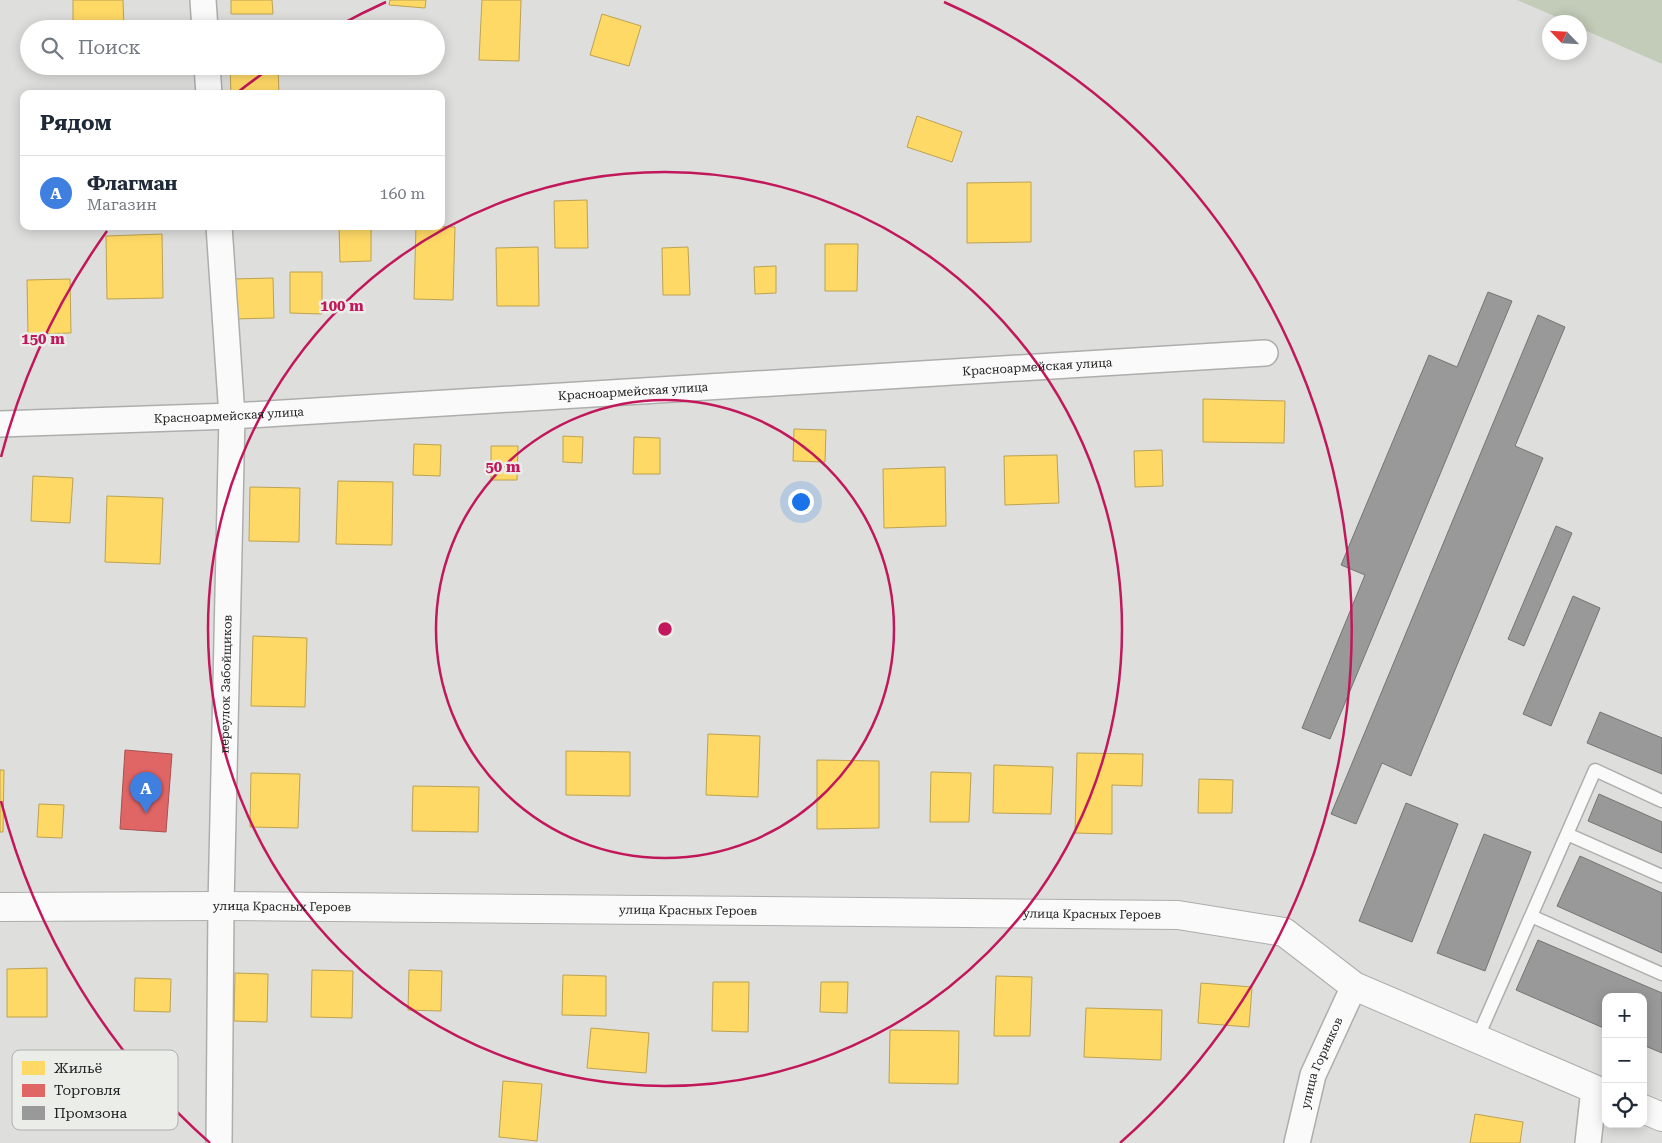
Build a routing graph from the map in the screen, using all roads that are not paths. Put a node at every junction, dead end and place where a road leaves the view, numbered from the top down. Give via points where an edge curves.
1 (203, 0) edge
2 (204, 20) edge
3 (208, 75) edge
4 (209, 90) edge
5 (218, 230) edge
6 (1265, 353) dead end
7 (232, 416) junction
8 (0, 424) edge
9 (1662, 801) edge
10 (1567, 834) junction
11 (1662, 876) edge
12 (220, 906) junction
13 (0, 907) edge
14 (1531, 916) junction
15 (1662, 974) edge
16 (1354, 986) junction
17 (1477, 1039) junction
18 (1600, 1091) edge
19 (1647, 1111) edge
20 (1662, 1117) edge
21 (218, 1143) edge
22 (1297, 1143) edge
23 (1588, 1143) edge

1 - 2 street
3 - 4 street
5 - 7 street, переулок Забойщиков
6 - 7 street, Красноармейская улица
7 - 8 street, Красноармейская улица
7 - 12 street, переулок Забойщиков
9 - 10 lane via 1595,770
10 - 11 lane
10 - 14 lane
12 - 13 main road, улица Красных Героев
12 - 16 main road, улица Красных Героев via 1178,915 1284,932
12 - 21 street, переулок Забойщиков
14 - 15 lane
14 - 17 lane
16 - 17 main road, улица Красных Героев
16 - 22 street, улица Горняков via 1313,1074
17 - 18 main road, улица Красных Героев
18 - 23 street
19 - 20 main road

